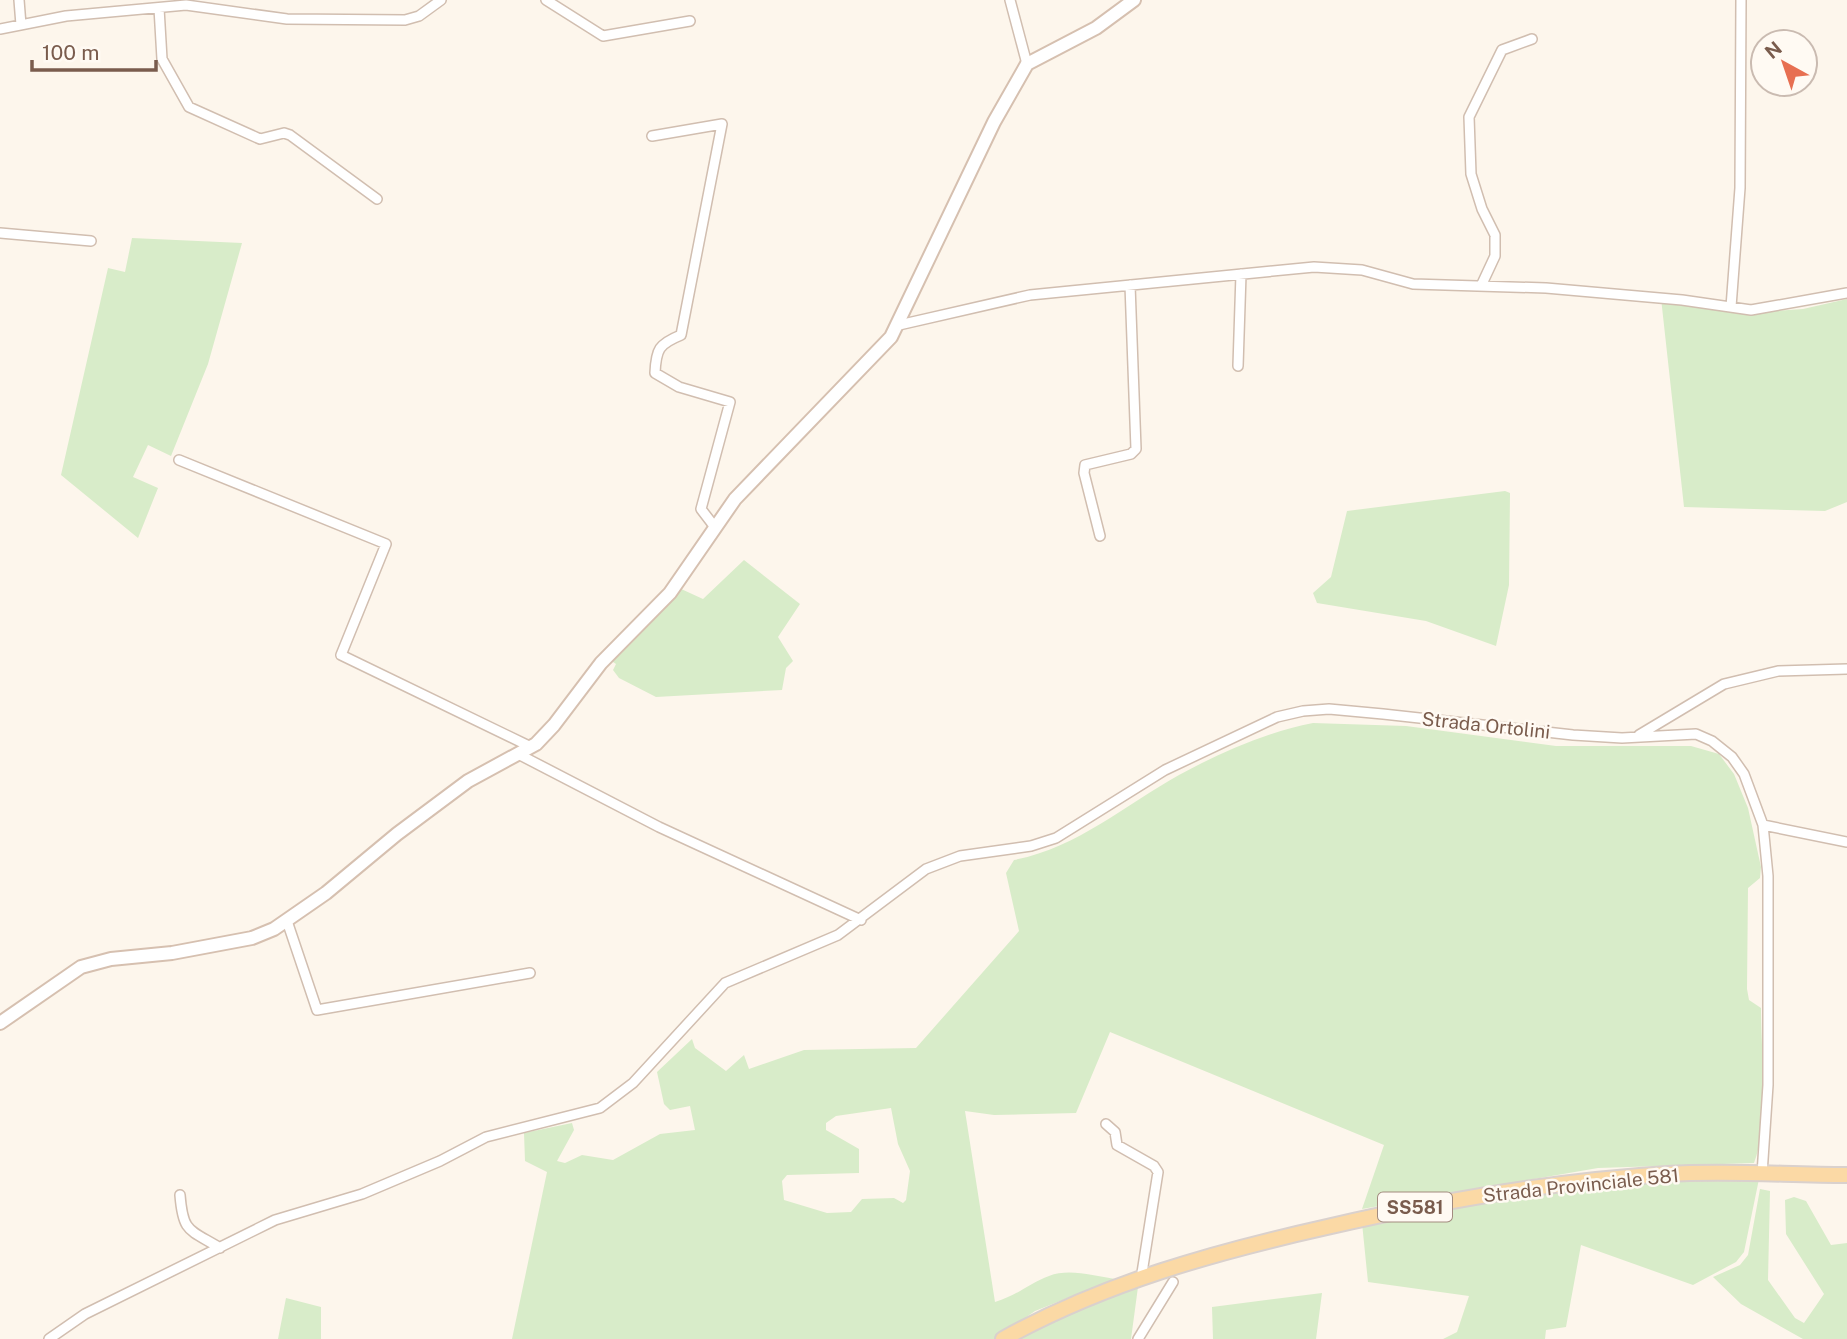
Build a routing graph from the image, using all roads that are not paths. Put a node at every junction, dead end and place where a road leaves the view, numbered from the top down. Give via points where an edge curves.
1 (19, 0) edge
2 (441, 0) edge
3 (546, 0) edge
4 (1010, 0) edge
5 (1134, 0) edge
6 (1741, 0) edge
7 (159, 8) junction
8 (690, 21) dead end
9 (21, 25) junction
10 (0, 29) edge
11 (1532, 39) dead end
12 (1027, 64) junction
13 (652, 136) dead end
14 (377, 199) dead end
15 (0, 233) edge
16 (91, 241) dead end
17 (1241, 274) junction
18 (1130, 285) junction
19 (1481, 286) junction
20 (1847, 293) edge
21 (1731, 307) junction
22 (899, 325) junction
23 (1238, 366) dead end
24 (179, 460) dead end
25 (714, 526) junction
26 (1100, 536) dead end
27 (1847, 670) edge
28 (1637, 736) junction
29 (531, 747) junction
30 (520, 755) junction
31 (1763, 825) junction
32 (1847, 842) edge
33 (861, 920) junction
34 (287, 921) junction
35 (530, 973) dead end
36 (0, 1023) edge
37 (1107, 1124) dead end
38 (1762, 1174) junction
39 (1847, 1175) edge
40 (180, 1195) dead end
41 (220, 1248) junction
42 (1141, 1279) junction
43 (1173, 1282) dead end
44 (49, 1339) edge
45 (1003, 1339) edge
46 (1138, 1339) edge

1 - 9 street
2 - 7 street via 405,20 287,19 186,5
3 - 8 street via 603,36
4 - 12 street
5 - 12 main road via 1096,27
6 - 21 street via 1740,188
7 - 9 street
7 - 14 street via 162,59 190,107 260,139 290,135
9 - 10 street
11 - 19 street via 1502,50 1469,117 1471,174 1495,235 1495,256
12 - 22 main road via 999,112
13 - 25 street via 722,124 681,335 660,344 655,353 655,373 679,387 730,402 701,509
15 - 16 street
17 - 18 street
17 - 19 street via 1314,267 1362,270 1413,284
17 - 23 street
18 - 22 street via 1030,295
18 - 26 street via 1136,449 1085,465
19 - 21 street via 1559,289
20 - 21 street via 1751,310
22 - 25 main road
24 - 29 street via 386,544 341,655
25 - 29 main road via 670,593 601,663 554,725
27 - 28 street via 1778,671 1724,684
28 - 31 street, Strada Ortolini via 1696,734 1719,745 1744,774
28 - 33 street, Strada Ortolini via 1573,735 1329,709 1277,717 1166,770 1056,838 935,864
29 - 30 main road
30 - 33 street via 659,827
30 - 34 main road via 468,781
31 - 32 street
31 - 38 street, Strada Ortolini via 1768,876 1768,1085
33 - 41 street, Strada Ortolini via 817,946 725,983 633,1083 600,1108 486,1136 410,1174 275,1220
34 - 35 street via 317,1010
34 - 36 main road via 252,938 81,967
37 - 42 street via 1115,1132 1117,1145 1158,1172
38 - 39 main road, Strada Provinciale 581 / SS581
38 - 42 main road, Strada Provinciale 581 / SS581 via 1616,1178 1430,1203 1241,1247
40 - 41 street via 181,1219 187,1228
41 - 44 street, Strada Ortolini via 85,1314
42 - 45 main road, Strada Provinciale 581 / SS581 via 1091,1295
43 - 46 street

